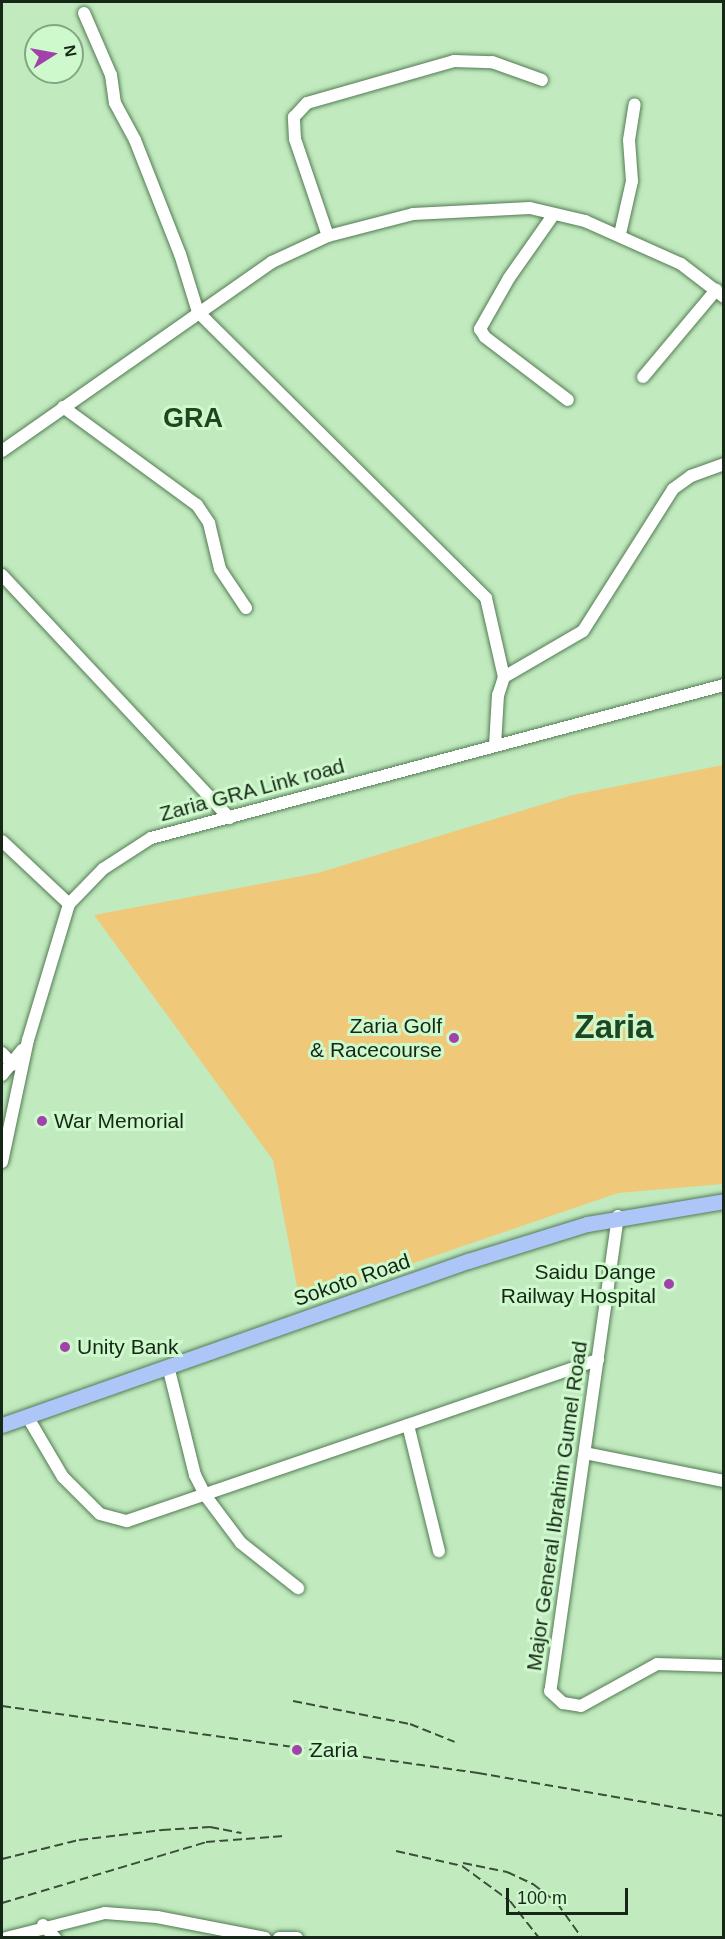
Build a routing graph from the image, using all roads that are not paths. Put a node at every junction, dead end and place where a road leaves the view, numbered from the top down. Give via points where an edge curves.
1 (84, 13) dead end
2 (542, 80) dead end
3 (635, 104) dead end
4 (554, 214) junction
5 (620, 234) junction
6 (328, 236) junction
7 (720, 293) edge
8 (198, 312) junction
9 (643, 377) dead end
10 (568, 400) dead end
11 (63, 407) junction
12 (2, 451) edge
13 (723, 464) edge
14 (2, 575) edge
15 (246, 608) dead end
16 (504, 677) junction
17 (723, 685) edge
18 (495, 746) junction
19 (229, 818) junction
20 (2, 841) edge
21 (69, 904) junction
22 (28, 1040) junction
23 (2, 1053) edge
24 (13, 1065) junction
25 (2, 1075) edge
26 (2, 1162) edge
27 (723, 1192) edge
28 (723, 1201) edge
29 (618, 1216) junction
30 (598, 1360) junction
31 (168, 1366) junction
32 (2, 1415) edge
33 (27, 1416) junction
34 (2, 1425) edge
35 (408, 1425) junction
36 (585, 1453) junction
37 (723, 1481) edge
38 (206, 1495) junction
39 (439, 1551) dead end
40 (298, 1588) dead end
41 (720, 1666) edge
42 (43, 1926) junction
43 (6, 1938) edge
44 (55, 1938) edge
45 (265, 1938) edge
46 (279, 1938) edge
47 (297, 1938) edge

1 - 8 street via 111,75 115,104 135,140 180,254
2 - 6 street via 492,63 454,62 307,103 298,110 294,127 297,150
3 - 5 street via 629,140 632,181
4 - 5 street
4 - 6 street via 530,208 413,214
4 - 10 street via 509,278 480,329 485,337
5 - 7 street via 681,264
6 - 8 street via 272,262
7 - 9 street
8 - 11 street
8 - 16 street via 474,583 486,598
11 - 12 street
11 - 15 street via 197,505 210,524 220,569
13 - 16 street via 691,476 673,489 583,631
14 - 19 street
16 - 18 street via 498,694
17 - 18 street, Zaria GRA Link road
18 - 19 street, Zaria GRA Link road
19 - 21 street, Zaria GRA Link road via 151,838 103,869
20 - 21 street
21 - 22 street, Zaria GRA Link road
22 - 24 street
22 - 26 street, Zaria GRA Link road
23 - 24 street
24 - 25 street
27 - 32 main road, Sokoto Road via 616,1207 574,1218 466,1252
28 - 29 main road, Sokoto Road
29 - 30 street, Major General Ibrahim Gumel Road
29 - 31 main road, Sokoto Road via 468,1261
30 - 35 street
30 - 36 street, Major General Ibrahim Gumel Road
31 - 33 main road, Sokoto Road
31 - 38 street via 195,1475
33 - 34 main road, Sokoto Road
33 - 38 street via 63,1477 108,1519 127,1521
35 - 38 street
35 - 39 street
36 - 37 street
36 - 41 street, Major General Ibrahim Gumel Road via 550,1691 563,1703 581,1706 657,1664
38 - 40 street via 241,1544
42 - 43 street
42 - 44 street
42 - 45 street via 94,1914 128,1913
46 - 47 street

